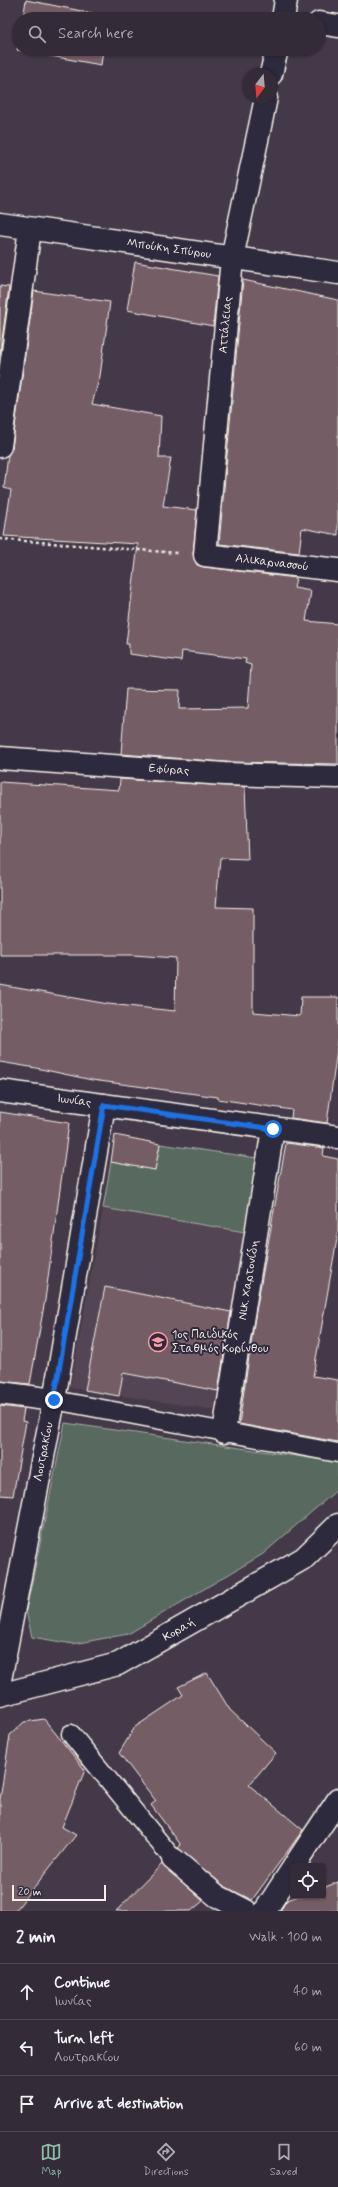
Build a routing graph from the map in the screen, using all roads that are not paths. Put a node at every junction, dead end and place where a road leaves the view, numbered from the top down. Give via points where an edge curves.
1 (326, 24) edge
2 (338, 26) edge
3 (275, 56) edge
4 (272, 68) edge
5 (265, 104) edge
6 (0, 224) edge
7 (30, 229) junction
8 (232, 258) junction
9 (338, 273) edge
10 (0, 446) edge
11 (205, 555) joint
12 (338, 570) edge
13 (0, 758) edge
14 (338, 777) edge
15 (0, 1091) edge
16 (104, 1105) junction
17 (273, 1129) junction
18 (338, 1137) edge
19 (0, 1393) edge
20 (54, 1400) junction
21 (224, 1432) junction
22 (338, 1453) edge
23 (338, 1525) edge
24 (2, 1654) edge
25 (0, 1680) edge
26 (0, 1695) edge
27 (71, 1734) dead end
28 (338, 1800) edge
29 (172, 1859) joint
30 (297, 1863) edge
31 (290, 1873) edge
32 (246, 1911) edge
33 (265, 1911) edge

1 - 2 street
3 - 4 street
5 - 8 street, Αττάλειας
6 - 7 street, Μπούκη Σπύρου
7 - 8 street, Μπούκη Σπύρου
7 - 10 street
8 - 9 street, Μπούκη Σπύρου
8 - 11 street, Αττάλειας
11 - 12 street, Αλικαρνασσού
13 - 14 street, Εφύρας via 224,774
15 - 16 street, Ιωνίας
16 - 17 street, Ιωνίας
16 - 20 street, Λουτρακίου
17 - 18 street, Ιωνίας
17 - 21 street, Νικ. Χαρτονίδη
19 - 20 street
20 - 21 street
20 - 24 street, Λουτρακίου
21 - 22 street
23 - 26 street, Κοραή via 304,1558 118,1664
24 - 25 street, Λουτρακίου
27 - 29 street
28 - 30 street
29 - 32 street via 217,1896
31 - 33 street

